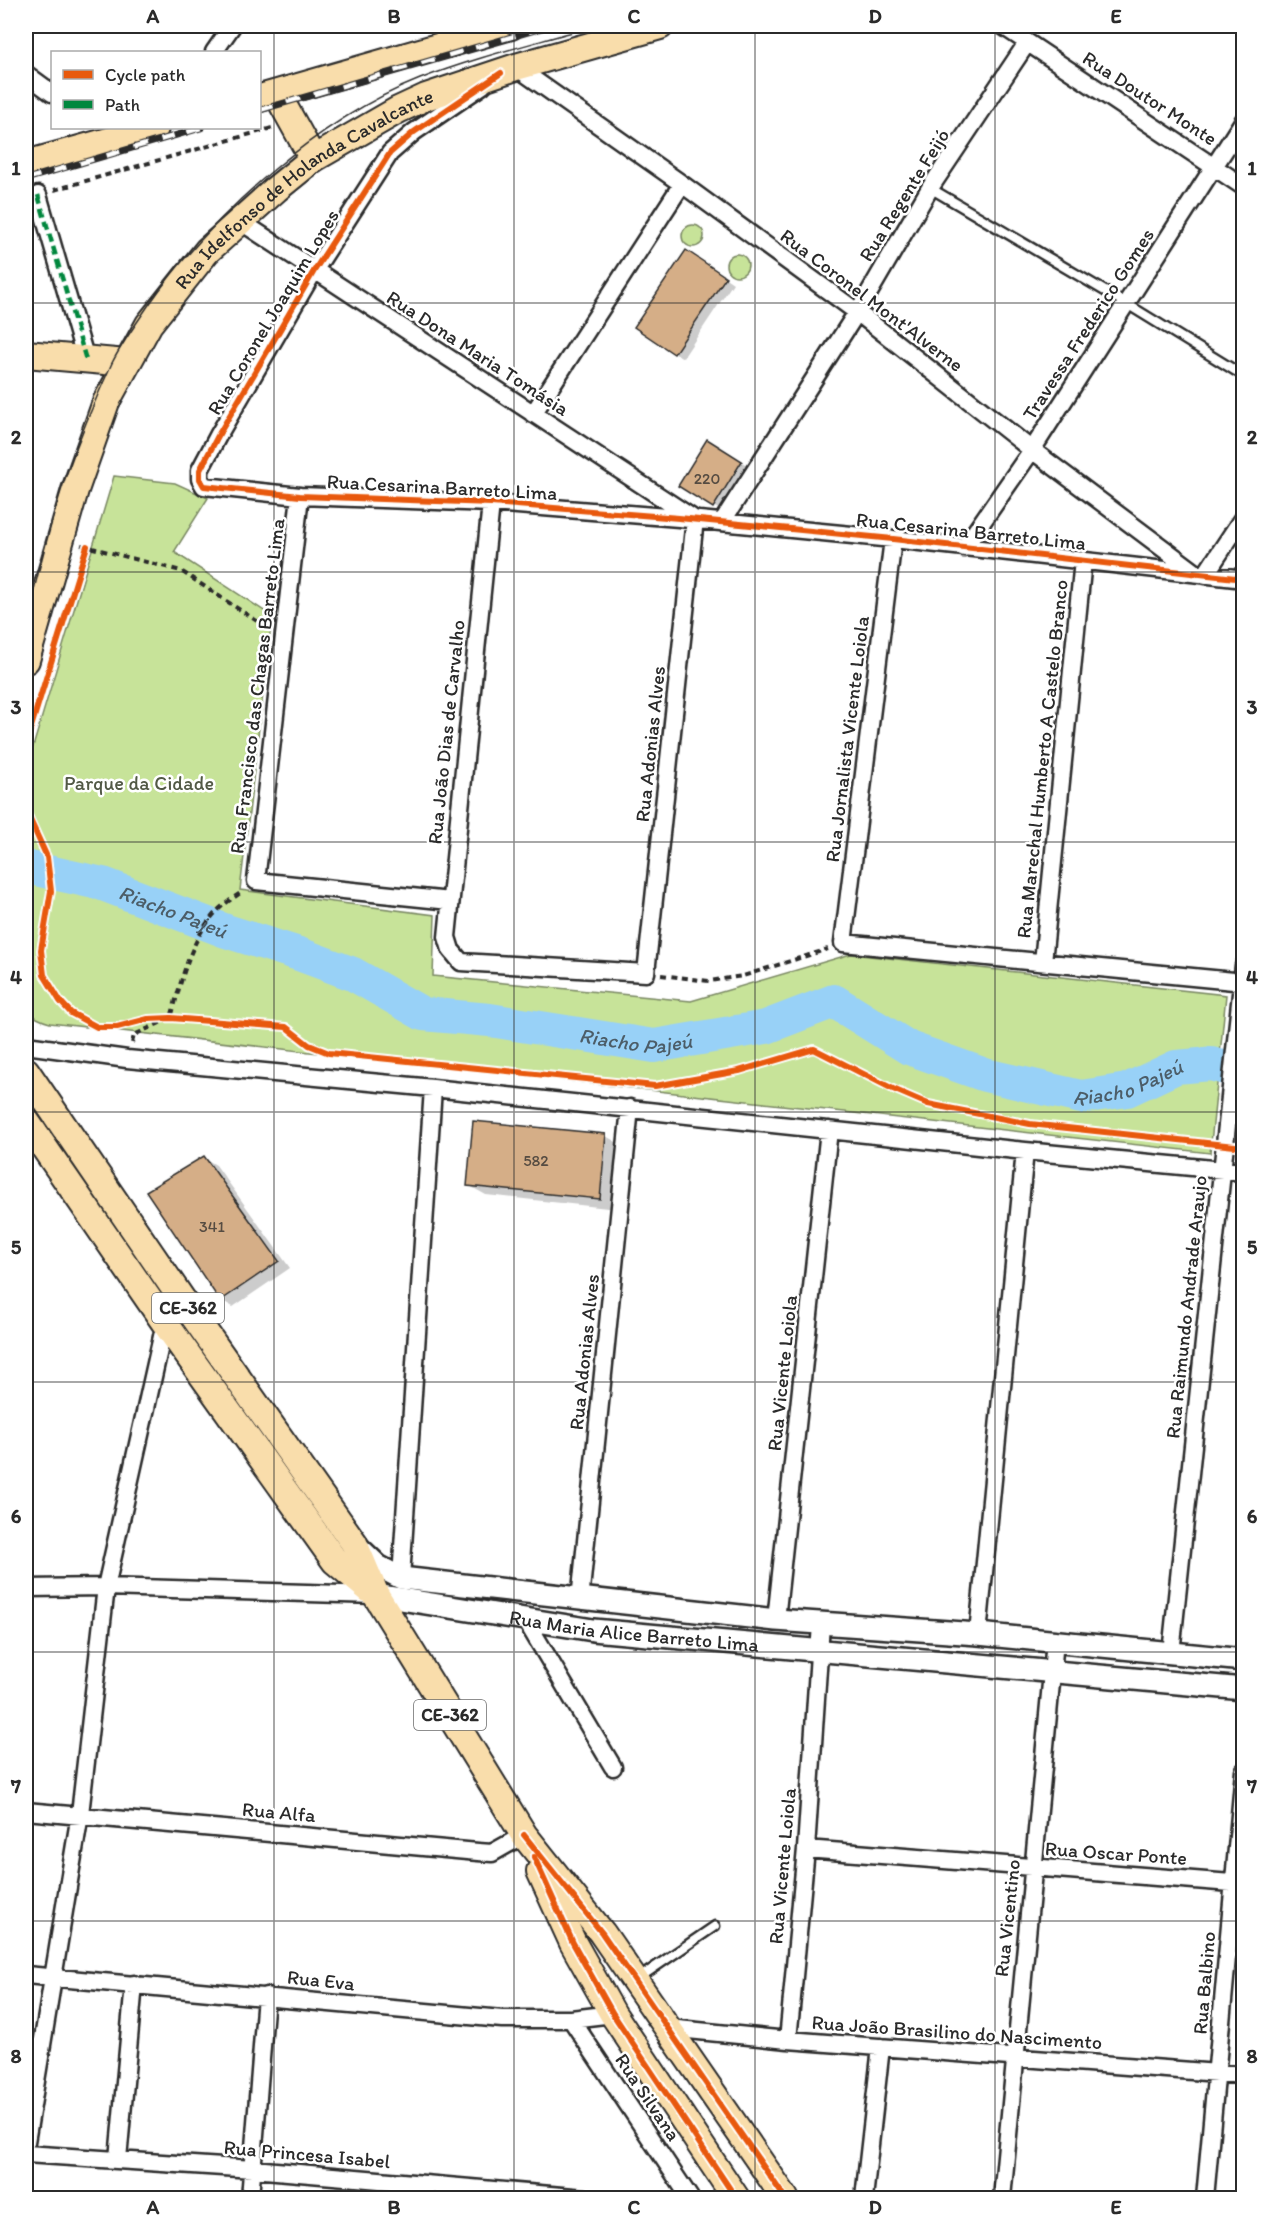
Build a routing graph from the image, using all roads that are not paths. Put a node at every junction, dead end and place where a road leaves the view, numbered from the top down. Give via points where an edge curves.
1 (232, 26) edge
2 (511, 26) edge
3 (660, 26) edge
4 (1002, 26) edge
5 (471, 31) edge
6 (1027, 44) junction
7 (215, 51) edge
8 (508, 70) junction
9 (26, 74) edge
10 (51, 92) edge
11 (268, 96) edge
12 (1244, 120) edge
13 (146, 129) edge
14 (110, 133) edge
15 (313, 159) junction
16 (26, 164) edge
17 (1215, 166) junction
18 (682, 184) junction
19 (1244, 187) edge
20 (930, 188) junction
21 (38, 195) road end
22 (240, 220) junction
23 (314, 271) junction
24 (1127, 304) junction
25 (857, 312) junction
26 (26, 354) edge
27 (86, 360) junction
28 (127, 363) junction
29 (1244, 376) edge
30 (533, 414) junction
31 (1032, 450) junction
32 (204, 486) joint
33 (300, 496) junction
34 (491, 503) junction
35 (1244, 516) edge
36 (687, 519) junction
37 (722, 522) junction
38 (893, 539) junction
39 (964, 548) junction
40 (1083, 560) junction
41 (1201, 574) junction
42 (1244, 579) edge
43 (26, 660) edge
44 (450, 901) junction
45 (461, 962) joint
46 (1043, 962) junction
47 (1244, 964) edge
48 (1243, 982) edge
49 (26, 1045) edge
50 (26, 1071) edge
51 (432, 1088) junction
52 (630, 1108) junction
53 (26, 1121) edge
54 (829, 1130) junction
55 (1025, 1151) junction
56 (1222, 1170) junction
57 (1244, 1172) edge
58 (165, 1323) junction
59 (354, 1543) junction
60 (402, 1578) junction
61 (106, 1587) junction
62 (26, 1588) edge
63 (376, 1595) junction
64 (580, 1600) junction
65 (525, 1619) junction
66 (776, 1620) junction
67 (821, 1624) junction
68 (978, 1634) junction
69 (1055, 1641) junction
70 (818, 1652) junction
71 (1171, 1653) junction
72 (1244, 1660) edge
73 (1052, 1670) junction
74 (1244, 1689) edge
75 (613, 1767) dead end
76 (1244, 1771) edge
77 (26, 1811) edge
78 (80, 1814) junction
79 (524, 1835) junction
80 (806, 1849) junction
81 (1033, 1868) junction
82 (1239, 1884) edge
83 (715, 1926) dead end
84 (26, 1975) edge
85 (54, 1977) junction
86 (635, 1981) junction
87 (134, 1984) junction
88 (266, 1996) junction
89 (613, 2014) junction
90 (571, 2019) junction
91 (668, 2028) junction
92 (788, 2040) junction
93 (881, 2047) junction
94 (1015, 2056) junction
95 (1218, 2073) junction
96 (1244, 2075) edge
97 (26, 2142) edge
98 (26, 2154) edge
99 (118, 2159) junction
100 (253, 2169) junction
101 (474, 2194) edge
102 (250, 2199) edge
103 (585, 2199) edge
104 (690, 2199) edge
105 (736, 2199) edge
106 (785, 2199) edge
107 (864, 2199) edge
108 (1002, 2199) edge
109 (1205, 2199) edge

1 - 7 street
2 - 5 main road
3 - 8 main road, Rua Idelfonso de Holanda Cavalcante
4 - 6 street, Rua Doutor Monte
5 - 11 main road
6 - 17 street, Rua Doutor Monte
6 - 20 street, Rua Regente Feijó
8 - 15 main road, Rua Idelfonso de Holanda Cavalcante via 398,110
8 - 18 street, Rua Coronel Mont'Alverne
8 - 23 street, Rua Coronel Joaquim Lopes via 414,132 390,153
9 - 10 street
11 - 15 main road via 293,122
12 - 17 street, Travessa Frederico Gomes
13 - 14 main road
14 - 16 main road
15 - 22 main road, Rua Idelfonso de Holanda Cavalcante
17 - 19 street, Rua Doutor Monte
17 - 24 street, Travessa Frederico Gomes
18 - 25 street, Rua Coronel Mont'Alverne
18 - 30 street
20 - 24 lane
20 - 25 street, Rua Regente Feijó
21 - 27 street
22 - 23 street, Rua Dona Maria Tomásia
22 - 28 main road, Rua Idelfonso de Holanda Cavalcante via 207,251 165,301
23 - 30 street, Rua Dona Maria Tomásia
23 - 32 street, Rua Coronel Joaquim Lopes via 200,470
24 - 29 lane
24 - 31 street, Travessa Frederico Gomes
25 - 31 street, Rua Coronel Mont'Alverne
25 - 37 street, Rua Regente Feijó
26 - 27 main road
27 - 28 main road
28 - 43 main road, Rua Idelfonso de Holanda Cavalcante via 94,432
30 - 36 street, Rua Dona Maria Tomásia
31 - 39 street, Travessa Frederico Gomes
31 - 41 street, Rua Coronel Mont'Alverne
32 - 33 street, Rua Cesarina Barreto Lima
33 - 34 street, Rua Cesarina Barreto Lima
33 - 44 street, Rua Francisco das Chagas Barreto Lima via 256,881
34 - 36 street, Rua Cesarina Barreto Lima
34 - 44 street, Rua João Dias de Carvalho
35 - 41 street
36 - 37 street, Rua Cesarina Barreto Lima
36 - 45 street, Rua Adonias Alves via 646,973
37 - 38 street, Rua Cesarina Barreto Lima
38 - 39 street, Rua Cesarina Barreto Lima
38 - 46 street, Rua Jornalista Vicente Loiola via 843,943
39 - 40 street, Rua Cesarina Barreto Lima
40 - 41 street, Rua Cesarina Barreto Lima
40 - 46 street, Rua Marechal Humberto A Castelo Branco
41 - 42 street, Rua Cesarina Barreto Lima
44 - 45 street, Rua João Dias de Carvalho via 447,937
46 - 48 street
47 - 48 street, Rua Raimundo Andrade Araujo
48 - 56 street, Rua Raimundo Andrade Araujo
49 - 51 street via 127,1059
50 - 59 main road, CE-362
51 - 52 street
51 - 60 street
52 - 54 street
52 - 64 street, Rua Adonias Alves
53 - 58 main road, CE-362
54 - 55 street
54 - 66 street, Rua Vicente Loiola
55 - 56 street
55 - 68 street
56 - 57 street
56 - 71 street, Rua Raimundo Andrade Araujo
58 - 61 street
58 - 63 main road, CE-362 via 335,1561
59 - 60 street, Rua Maria Alice Barreto Lima via 378,1566
59 - 63 main road, CE-362
60 - 63 street
60 - 64 street, Rua Maria Alice Barreto Lima
61 - 62 street, Rua Maria Alice Barreto Lima
61 - 63 street, Rua Maria Alice Barreto Lima
61 - 78 street
63 - 65 street, Rua Maria Alice Barreto Lima
63 - 79 main road, CE-362
64 - 66 street, Rua Maria Alice Barreto Lima
65 - 70 street, Rua Maria Alice Barreto Lima via 593,1630
65 - 75 street
66 - 67 street, Rua Maria Alice Barreto Lima
67 - 68 street, Rua Maria Alice Barreto Lima
67 - 70 street, Rua Vicente Loiola
68 - 69 street, Rua Maria Alice Barreto Lima
69 - 71 street, Rua Maria Alice Barreto Lima
69 - 73 street, Rua Vicentino
70 - 73 street, Rua Maria Alice Barreto Lima
70 - 80 street, Rua Vicente Loiola
71 - 72 street, Rua Maria Alice Barreto Lima
73 - 74 street, Rua Maria Alice Barreto Lima
73 - 81 street, Rua Vicentino
76 - 82 street, Rua Balbino
77 - 78 street, Rua Alfa
78 - 79 street, Rua Alfa via 478,1852 492,1852
78 - 85 street
79 - 86 main road, CE-362
79 - 89 main road, CE-362 via 573,1943
80 - 81 street, Rua Oscar Ponte
80 - 92 street, Rua Vicente Loiola
81 - 82 street, Rua Oscar Ponte
81 - 94 street, Rua Vicentino
82 - 95 street, Rua Balbino
83 - 86 lane
84 - 85 street, Rua Eva
85 - 87 street, Rua Eva
85 - 97 street
86 - 91 main road, CE-362
87 - 88 street, Rua Eva
87 - 99 street
88 - 90 street, Rua Eva via 502,2019
88 - 100 street
89 - 90 street, Rua Eva
89 - 105 main road, CE-362
90 - 104 street, Rua Silvana
91 - 92 street, Rua João Brasilino do Nascimento
91 - 106 main road, CE-362
92 - 93 street, Rua João Brasilino do Nascimento
93 - 94 street, Rua João Brasilino do Nascimento
93 - 107 street
94 - 95 street, Rua João Brasilino do Nascimento
94 - 108 street, Rua Vicentino
95 - 96 street, Rua João Brasilino do Nascimento
95 - 109 street, Rua Balbino
98 - 99 street, Rua Princesa Isabel
99 - 100 street, Rua Princesa Isabel
100 - 101 street, Rua Princesa Isabel
100 - 102 street
101 - 103 street, Rua Princesa Isabel

